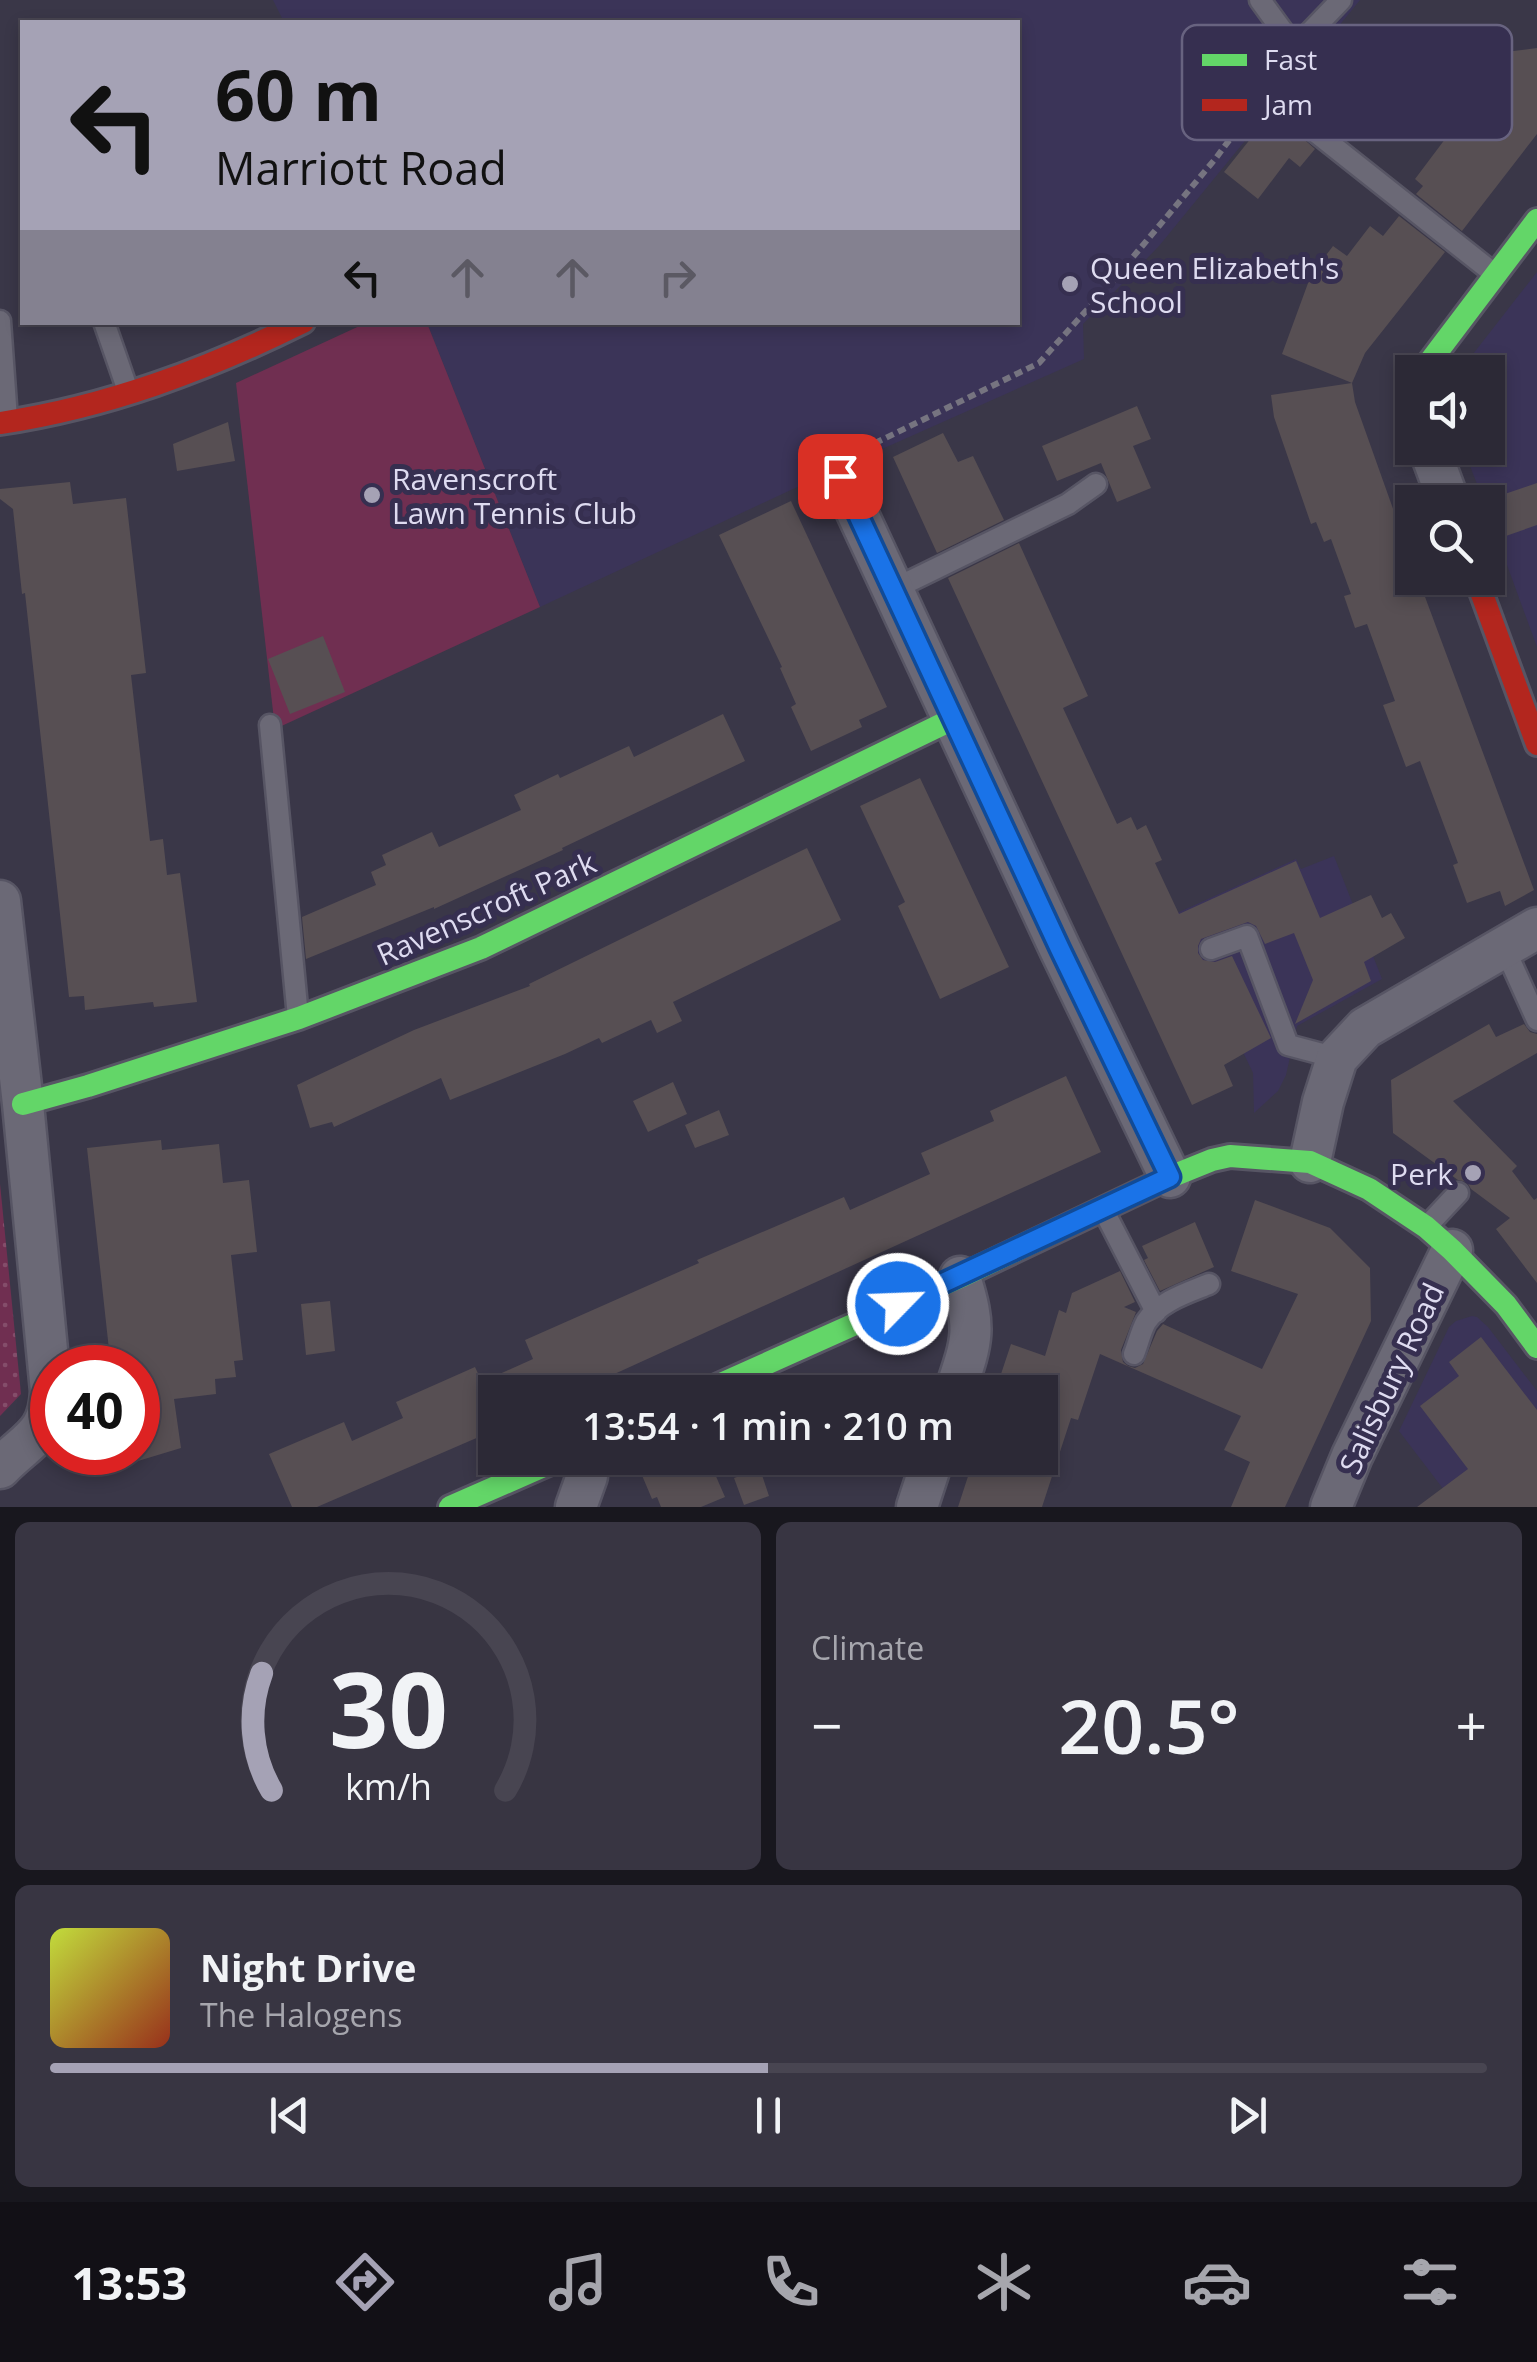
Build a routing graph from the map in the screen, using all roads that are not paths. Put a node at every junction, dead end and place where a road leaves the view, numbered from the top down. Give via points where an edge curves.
1 (1260, 0) edge
2 (1341, 0) edge
3 (1274, 25) edge
4 (1318, 25) edge
5 (1325, 140) edge
6 (1537, 220) edge
7 (1495, 275) junction
8 (0, 321) edge
9 (105, 325) edge
10 (276, 329) edge
11 (1433, 355) edge
12 (130, 394) junction
13 (3, 423) edge
14 (845, 466) road end
15 (1096, 484) dead end
16 (894, 589) junction
17 (1482, 595) edge
18 (953, 718) junction
19 (270, 725) dead end
20 (1537, 744) edge
21 (0, 901) edge
22 (1520, 937) edge
23 (1212, 948) dead end
24 (298, 1018) junction
25 (1537, 1020) edge
26 (1337, 1058) junction
27 (23, 1104) junction
28 (1310, 1162) junction
29 (1170, 1177) junction
30 (1458, 1193) dead end
31 (1103, 1209) junction
32 (1439, 1238) junction
33 (960, 1276) junction
34 (1209, 1284) dead end
35 (1156, 1312) junction
36 (1537, 1346) edge
37 (1134, 1354) dead end
38 (741, 1375) edge
39 (961, 1375) edge
40 (0, 1468) edge
41 (523, 1475) edge
42 (587, 1475) edge
43 (927, 1475) edge
44 (450, 1507) edge
45 (576, 1507) edge
46 (917, 1507) edge
47 (1332, 1507) edge

1 - 3 lane
2 - 4 lane
5 - 7 lane
6 - 7 street
7 - 11 street
8 - 13 lane
9 - 12 lane
10 - 12 street
12 - 13 street
14 - 16 street
15 - 16 lane
16 - 18 street
17 - 20 street
18 - 24 street, Ravenscroft Park via 482,948
18 - 29 street
19 - 24 lane
21 - 27 street
22 - 25 lane
22 - 26 street via 1365,1028
23 - 26 lane via 1247,936 1288,1045
24 - 27 street, Ravenscroft Park
26 - 28 street
27 - 40 street via 50,1412 29,1444
28 - 29 street via 1230,1156
28 - 32 street via 1370,1189
29 - 31 street
30 - 32 lane
31 - 33 street
31 - 35 lane
32 - 36 street
32 - 47 street, Salisbury Road
33 - 38 street
33 - 39 street via 972,1326
34 - 35 lane
35 - 37 lane
41 - 44 street
42 - 45 street
43 - 46 street

